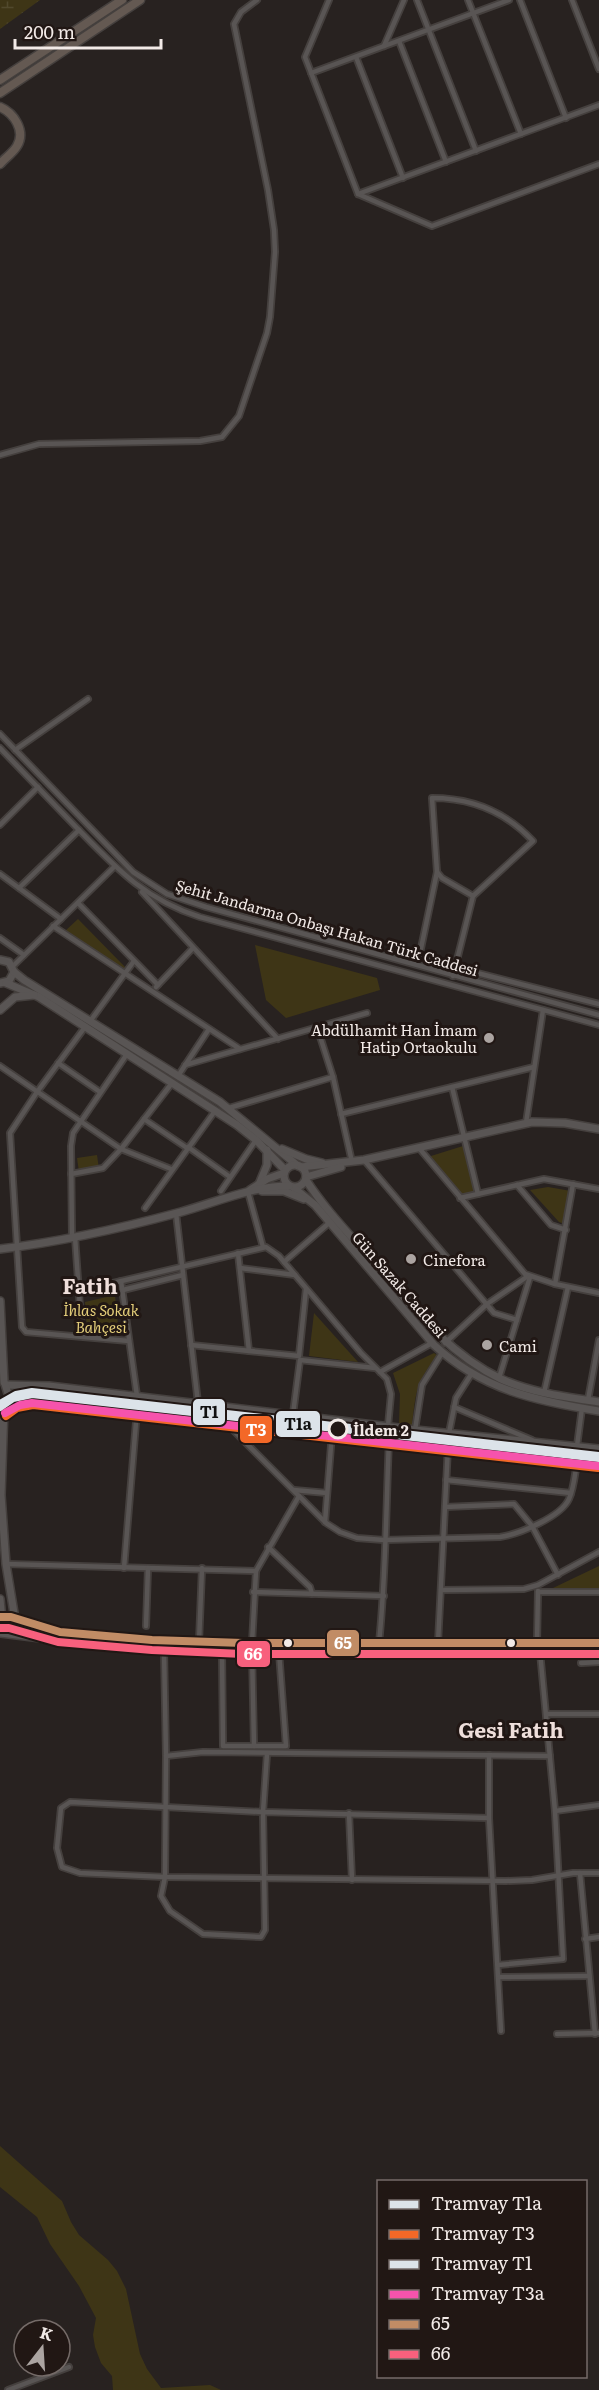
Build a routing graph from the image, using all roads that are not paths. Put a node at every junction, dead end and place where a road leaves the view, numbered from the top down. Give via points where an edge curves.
1 (122, 0) edge
2 (140, 0) edge
3 (257, 0) edge
4 (329, 0) edge
5 (404, 0) edge
6 (417, 0) edge
7 (468, 0) edge
8 (509, 0) edge
9 (520, 0) edge
10 (572, 0) edge
11 (474, 13) junction
12 (429, 30) junction
13 (399, 41) junction
14 (384, 46) junction
15 (356, 57) junction
16 (599, 69) edge
17 (311, 74) junction
18 (0, 80) edge
19 (0, 93) edge
20 (599, 105) edge
21 (0, 107) edge
22 (566, 118) junction
23 (521, 134) junction
24 (476, 151) junction
25 (446, 162) junction
26 (0, 164) edge
27 (599, 164) edge
28 (403, 178) junction
29 (358, 194) junction
30 (0, 455) edge
31 (88, 699) dead end
32 (0, 734) edge
33 (0, 748) edge
34 (15, 750) junction
35 (38, 787) junction
36 (0, 825) edge
37 (79, 830) junction
38 (114, 867) junction
39 (437, 872) junction
40 (0, 874) edge
41 (136, 886) junction
42 (19, 888) junction
43 (473, 896) junction
44 (78, 903) junction
45 (61, 919) junction
46 (53, 926) junction
47 (0, 938) edge
48 (194, 948) junction
49 (24, 955) junction
50 (0, 960) edge
51 (134, 961) junction
52 (456, 966) junction
53 (13, 969) junction
54 (125, 974) junction
55 (453, 976) junction
56 (3, 985) edge
57 (158, 985) junction
58 (152, 992) junction
59 (36, 995) junction
60 (599, 1004) edge
61 (0, 1010) edge
62 (543, 1010) junction
63 (367, 1013) dead end
64 (599, 1015) edge
65 (91, 1020) junction
66 (599, 1025) edge
67 (85, 1027) junction
68 (317, 1027) junction
69 (209, 1029) junction
70 (278, 1039) junction
71 (240, 1049) junction
72 (128, 1054) junction
73 (58, 1064) junction
74 (185, 1065) junction
75 (0, 1066) edge
76 (534, 1067) junction
77 (178, 1076) junction
78 (333, 1077) junction
79 (172, 1083) junction
80 (452, 1087) junction
81 (37, 1092) junction
82 (100, 1092) junction
83 (229, 1108) junction
84 (215, 1111) junction
85 (341, 1114) junction
86 (144, 1119) junction
87 (80, 1121) junction
88 (525, 1124) junction
89 (599, 1129) edge
90 (464, 1137) junction
91 (256, 1140) junction
92 (271, 1142) junction
93 (188, 1147) junction
94 (418, 1148) junction
95 (121, 1149) junction
96 (267, 1150) junction
97 (364, 1160) junction
98 (352, 1162) junction
99 (340, 1164) junction
100 (300, 1166) junction
101 (171, 1169) junction
102 (285, 1172) junction
103 (71, 1174) junction
104 (230, 1178) junction
105 (306, 1178) junction
106 (260, 1183) junction
107 (573, 1184) junction
108 (518, 1185) junction
109 (292, 1187) junction
110 (599, 1189) edge
111 (220, 1191) dead end
112 (248, 1192) junction
113 (478, 1194) junction
114 (460, 1198) junction
115 (315, 1205) junction
116 (145, 1208) dead end
117 (176, 1213) junction
118 (329, 1223) junction
119 (566, 1230) junction
120 (74, 1237) junction
121 (17, 1247) junction
122 (263, 1248) junction
123 (0, 1250) edge
124 (238, 1253) junction
125 (284, 1262) junction
126 (182, 1267) junction
127 (240, 1268) junction
128 (183, 1275) junction
129 (295, 1275) junction
130 (529, 1277) junction
131 (121, 1281) junction
132 (555, 1284) junction
133 (568, 1287) junction
134 (306, 1289) junction
135 (123, 1290) junction
136 (79, 1291) junction
137 (599, 1293) edge
138 (0, 1300) edge
139 (487, 1304) junction
140 (517, 1320) junction
141 (81, 1336) junction
142 (599, 1340) edge
143 (129, 1341) junction
144 (432, 1342) junction
145 (445, 1343) junction
146 (191, 1345) junction
147 (249, 1351) junction
148 (442, 1353) junction
149 (300, 1358) junction
150 (378, 1370) junction
151 (472, 1373) junction
152 (499, 1378) junction
153 (4, 1382) edge
154 (544, 1393) junction
155 (137, 1396) junction
156 (588, 1401) junction
157 (198, 1402) junction
158 (599, 1402) edge
159 (3, 1407) edge
160 (454, 1407) junction
161 (582, 1408) junction
162 (137, 1410) junction
163 (599, 1411) edge
164 (292, 1414) junction
165 (222, 1420) junction
166 (388, 1426) junction
167 (415, 1430) junction
168 (332, 1433) junction
169 (449, 1433) junction
170 (389, 1440) junction
171 (537, 1442) junction
172 (577, 1446) junction
173 (448, 1447) junction
174 (599, 1449) edge
175 (577, 1462) junction
176 (599, 1464) edge
177 (446, 1480) junction
178 (293, 1490) junction
179 (327, 1493) junction
180 (571, 1493) junction
181 (299, 1496) junction
182 (445, 1507) junction
183 (325, 1522) junction
184 (532, 1526) junction
185 (443, 1538) junction
186 (384, 1540) junction
187 (268, 1547) junction
188 (599, 1552) edge
189 (6, 1564) junction
190 (124, 1568) junction
191 (148, 1568) junction
192 (202, 1568) junction
193 (255, 1571) junction
194 (558, 1575) junction
195 (538, 1585) junction
196 (441, 1590) junction
197 (253, 1592) junction
198 (538, 1592) junction
199 (599, 1592) edge
200 (312, 1594) junction
201 (384, 1596) junction
202 (0, 1599) edge
203 (3, 1618) edge
204 (16, 1619) junction
205 (146, 1626) dead end
206 (7, 1634) edge
207 (199, 1642) junction
208 (379, 1643) junction
209 (438, 1643) junction
210 (537, 1643) junction
211 (599, 1643) edge
212 (252, 1647) junction
213 (164, 1650) junction
214 (222, 1651) junction
215 (279, 1652) junction
216 (540, 1652) junction
217 (599, 1652) edge
218 (599, 1662) edge
219 (581, 1663) dead end
220 (546, 1714) junction
221 (599, 1714) edge
222 (254, 1746) junction
223 (267, 1754) junction
224 (489, 1755) junction
225 (166, 1756) junction
226 (550, 1756) junction
227 (599, 1805) edge
228 (166, 1808) junction
229 (555, 1811) junction
230 (263, 1812) junction
231 (350, 1813) junction
232 (489, 1818) junction
233 (580, 1873) junction
234 (599, 1873) edge
235 (165, 1876) junction
236 (559, 1876) junction
237 (265, 1878) junction
238 (352, 1880) junction
239 (493, 1881) junction
240 (599, 1936) edge
241 (585, 1939) junction
242 (498, 1965) junction
243 (589, 1976) junction
244 (499, 1977) junction
245 (501, 2031) dead end
246 (597, 2033) edge
247 (556, 2034) dead end
248 (40, 2378) edge
249 (8, 2390) edge

1 - 18 highway
2 - 19 highway
3 - 30 street via 241,12 234,24 268,190 275,252 267,333 239,416 222,437 200,441 39,444
4 - 17 street via 305,57
5 - 14 street
6 - 12 street
7 - 11 street
8 - 11 street
9 - 22 street
10 - 16 street
11 - 12 street
11 - 23 street
12 - 13 street
12 - 24 street
13 - 14 street
13 - 25 street
14 - 15 street
15 - 17 street
15 - 28 street
17 - 29 street
20 - 22 street
21 - 26 highway via 12,116 20,134 16,148
22 - 23 street
23 - 24 street
24 - 25 street
25 - 28 street
27 - 29 street via 432,226
28 - 29 street
31 - 34 street
32 - 34 street, Şehit Jandarma Onbaşı Hakan Türk Caddesi
33 - 35 street, Şehit Jandarma Onbaşı Hakan Türk Caddesi
34 - 55 street, Şehit Jandarma Onbaşı Hakan Türk Caddesi via 127,866 167,894
35 - 36 street
35 - 37 street, Şehit Jandarma Onbaşı Hakan Türk Caddesi
37 - 38 street, Şehit Jandarma Onbaşı Hakan Türk Caddesi
37 - 42 street
38 - 41 street, Şehit Jandarma Onbaşı Hakan Türk Caddesi
38 - 44 street
39 - 43 street
39 - 43 street via 432,798 472,803 511,821 532,841
39 - 52 street via 420,955 424,960
40 - 42 street
41 - 48 street
41 - 62 street, Şehit Jandarma Onbaşı Hakan Türk Caddesi via 163,903 200,917
42 - 45 street
43 - 52 street
44 - 45 street
44 - 51 street
45 - 46 street
46 - 49 street
46 - 54 street
47 - 49 street
48 - 57 street
48 - 70 street
49 - 53 street
50 - 53 street via 6,960
51 - 54 street
51 - 57 street
52 - 55 street
52 - 60 street
53 - 56 street via 11,980
53 - 65 street via 30,984
54 - 58 street
54 - 65 street
55 - 64 street, Şehit Jandarma Onbaşı Hakan Türk Caddesi
56 - 59 street
57 - 58 street
58 - 69 street
59 - 61 street via 15,997
59 - 67 street
62 - 66 street, Şehit Jandarma Onbaşı Hakan Türk Caddesi
62 - 76 street
63 - 68 street
65 - 77 street
67 - 72 street
67 - 73 street
68 - 70 street
68 - 78 street
69 - 71 street
69 - 74 street
70 - 71 street
71 - 74 street
72 - 79 street
72 - 82 street
73 - 81 street
73 - 82 street
74 - 77 street
75 - 81 street
76 - 80 street
76 - 88 street
77 - 83 street
78 - 83 street
78 - 85 street
79 - 84 street
79 - 86 street
80 - 85 street
80 - 90 street
81 - 87 street
81 - 121 street via 10,1137
82 - 87 street
83 - 92 street
84 - 91 street
84 - 93 street
85 - 98 street
86 - 93 street
86 - 95 street
87 - 95 street
87 - 103 street via 71,1142
88 - 89 street via 555,1122
88 - 90 street
90 - 94 street
90 - 113 street
91 - 96 street
91 - 104 street
92 - 99 street via 306,1159
92 - 100 street
93 - 101 street
93 - 104 street
94 - 97 street
94 - 114 street
95 - 101 street
95 - 103 street via 103,1168
96 - 102 street
96 - 106 street via 267,1165
97 - 98 street
97 - 139 street
98 - 99 street
98 - 105 street
99 - 100 street
100 - 102 street via 290,1166
100 - 105 street
101 - 116 street
102 - 106 street
102 - 109 street via 284,1179
103 - 120 street
104 - 111 street
105 - 109 street via 300,1186
105 - 145 street, Gün Sazak Caddesi via 355,1241
106 - 112 street
107 - 108 street via 544,1179
107 - 110 street
107 - 119 street
108 - 113 street
108 - 119 street via 551,1225
109 - 112 street via 272,1186
109 - 115 street, Gün Sazak Caddesi
112 - 115 street via 284,1191
112 - 117 street
112 - 122 street
113 - 114 street
114 - 130 street
115 - 118 street, Gün Sazak Caddesi
117 - 120 street
117 - 126 street
118 - 125 street
118 - 144 street, Gün Sazak Caddesi
119 - 132 street
120 - 121 street
120 - 136 street
121 - 123 street
121 - 141 street via 22,1329
122 - 124 street
122 - 125 street
124 - 126 street
124 - 127 street
125 - 129 street
126 - 128 street
126 - 131 street
127 - 129 street
127 - 147 street
128 - 135 street
128 - 146 street
129 - 134 street
130 - 132 street
130 - 139 street
130 - 140 street
131 - 135 street
131 - 136 street
132 - 133 street
133 - 137 street
133 - 154 street
134 - 149 street
134 - 150 street
135 - 143 street
136 - 141 street
138 - 153 street
139 - 140 street via 494,1313
139 - 145 street
140 - 152 street
141 - 143 street
142 - 156 street
143 - 155 street
144 - 148 street, Gün Sazak Caddesi
144 - 150 street
145 - 152 street, Gün Sazak Caddesi
146 - 147 street
146 - 157 street
147 - 149 street
148 - 151 street, Gün Sazak Caddesi
148 - 167 street via 422,1385
149 - 150 street
149 - 164 street
150 - 166 street via 391,1391
151 - 160 street
151 - 161 street, Gün Sazak Caddesi via 523,1396
152 - 154 street, Gün Sazak Caddesi
153 - 155 street
153 - 159 street via 10,1395
154 - 156 street, Gün Sazak Caddesi
155 - 157 street
156 - 158 street, Gün Sazak Caddesi
157 - 164 street
159 - 162 street via 51,1402
159 - 189 street via 1,1481
160 - 169 street
160 - 171 street
161 - 163 street, Gün Sazak Caddesi
161 - 172 street
162 - 165 street
162 - 190 street
164 - 166 street
165 - 168 street
165 - 178 street
166 - 167 street
167 - 169 street
168 - 170 street
168 - 179 street
169 - 171 street
170 - 173 street
170 - 186 street
171 - 172 street
172 - 174 street
173 - 175 street
173 - 177 street
175 - 176 street
175 - 180 street
177 - 180 street
177 - 182 street
178 - 179 street
178 - 181 street
179 - 183 street
180 - 184 street via 561,1510
181 - 183 street
181 - 187 street
182 - 184 street via 514,1504
182 - 185 street
183 - 186 street via 351,1536
184 - 185 street via 500,1537
184 - 194 street
185 - 186 street
185 - 196 street
186 - 201 street
187 - 193 street
187 - 200 street via 310,1587
188 - 194 street
189 - 190 street
189 - 204 street
190 - 191 street
191 - 192 street
191 - 205 street
192 - 193 street
192 - 207 street
193 - 197 street
194 - 195 street
195 - 196 street via 517,1591
195 - 198 street
196 - 209 street
197 - 200 street
197 - 212 street
198 - 199 street
198 - 210 street
200 - 201 street
201 - 208 street
202 - 203 street
203 - 204 street
203 - 206 street via 1,1629
204 - 206 street via 19,1629
204 - 207 street via 72,1633
206 - 213 street via 103,1647
207 - 212 street
208 - 209 street
208 - 212 street
209 - 210 street
210 - 211 street
212 - 214 street
212 - 215 street
212 - 222 street
213 - 214 street
213 - 225 street
214 - 222 street via 223,1746
215 - 216 street
215 - 222 street via 286,1746
216 - 217 street
216 - 220 street
218 - 219 street
220 - 221 street
220 - 226 street
223 - 224 street
223 - 225 street via 203,1752
223 - 230 street
224 - 226 street
224 - 232 street
225 - 228 street
226 - 229 street
227 - 229 street
228 - 230 street
228 - 235 street
228 - 235 street via 70,1802 61,1808 57,1848 62,1867 80,1873
229 - 236 street
230 - 231 street
230 - 237 street
231 - 232 street
231 - 238 street
232 - 239 street
233 - 234 street
233 - 236 street
233 - 241 street
235 - 237 street
235 - 237 street via 161,1896 170,1911 203,1934 261,1937 265,1930
236 - 239 street
236 - 242 street via 563,1959
237 - 238 street
238 - 239 street
239 - 242 street
240 - 241 street
241 - 243 street
242 - 244 street
243 - 244 street
243 - 246 street
244 - 245 street
246 - 247 street
248 - 249 street

